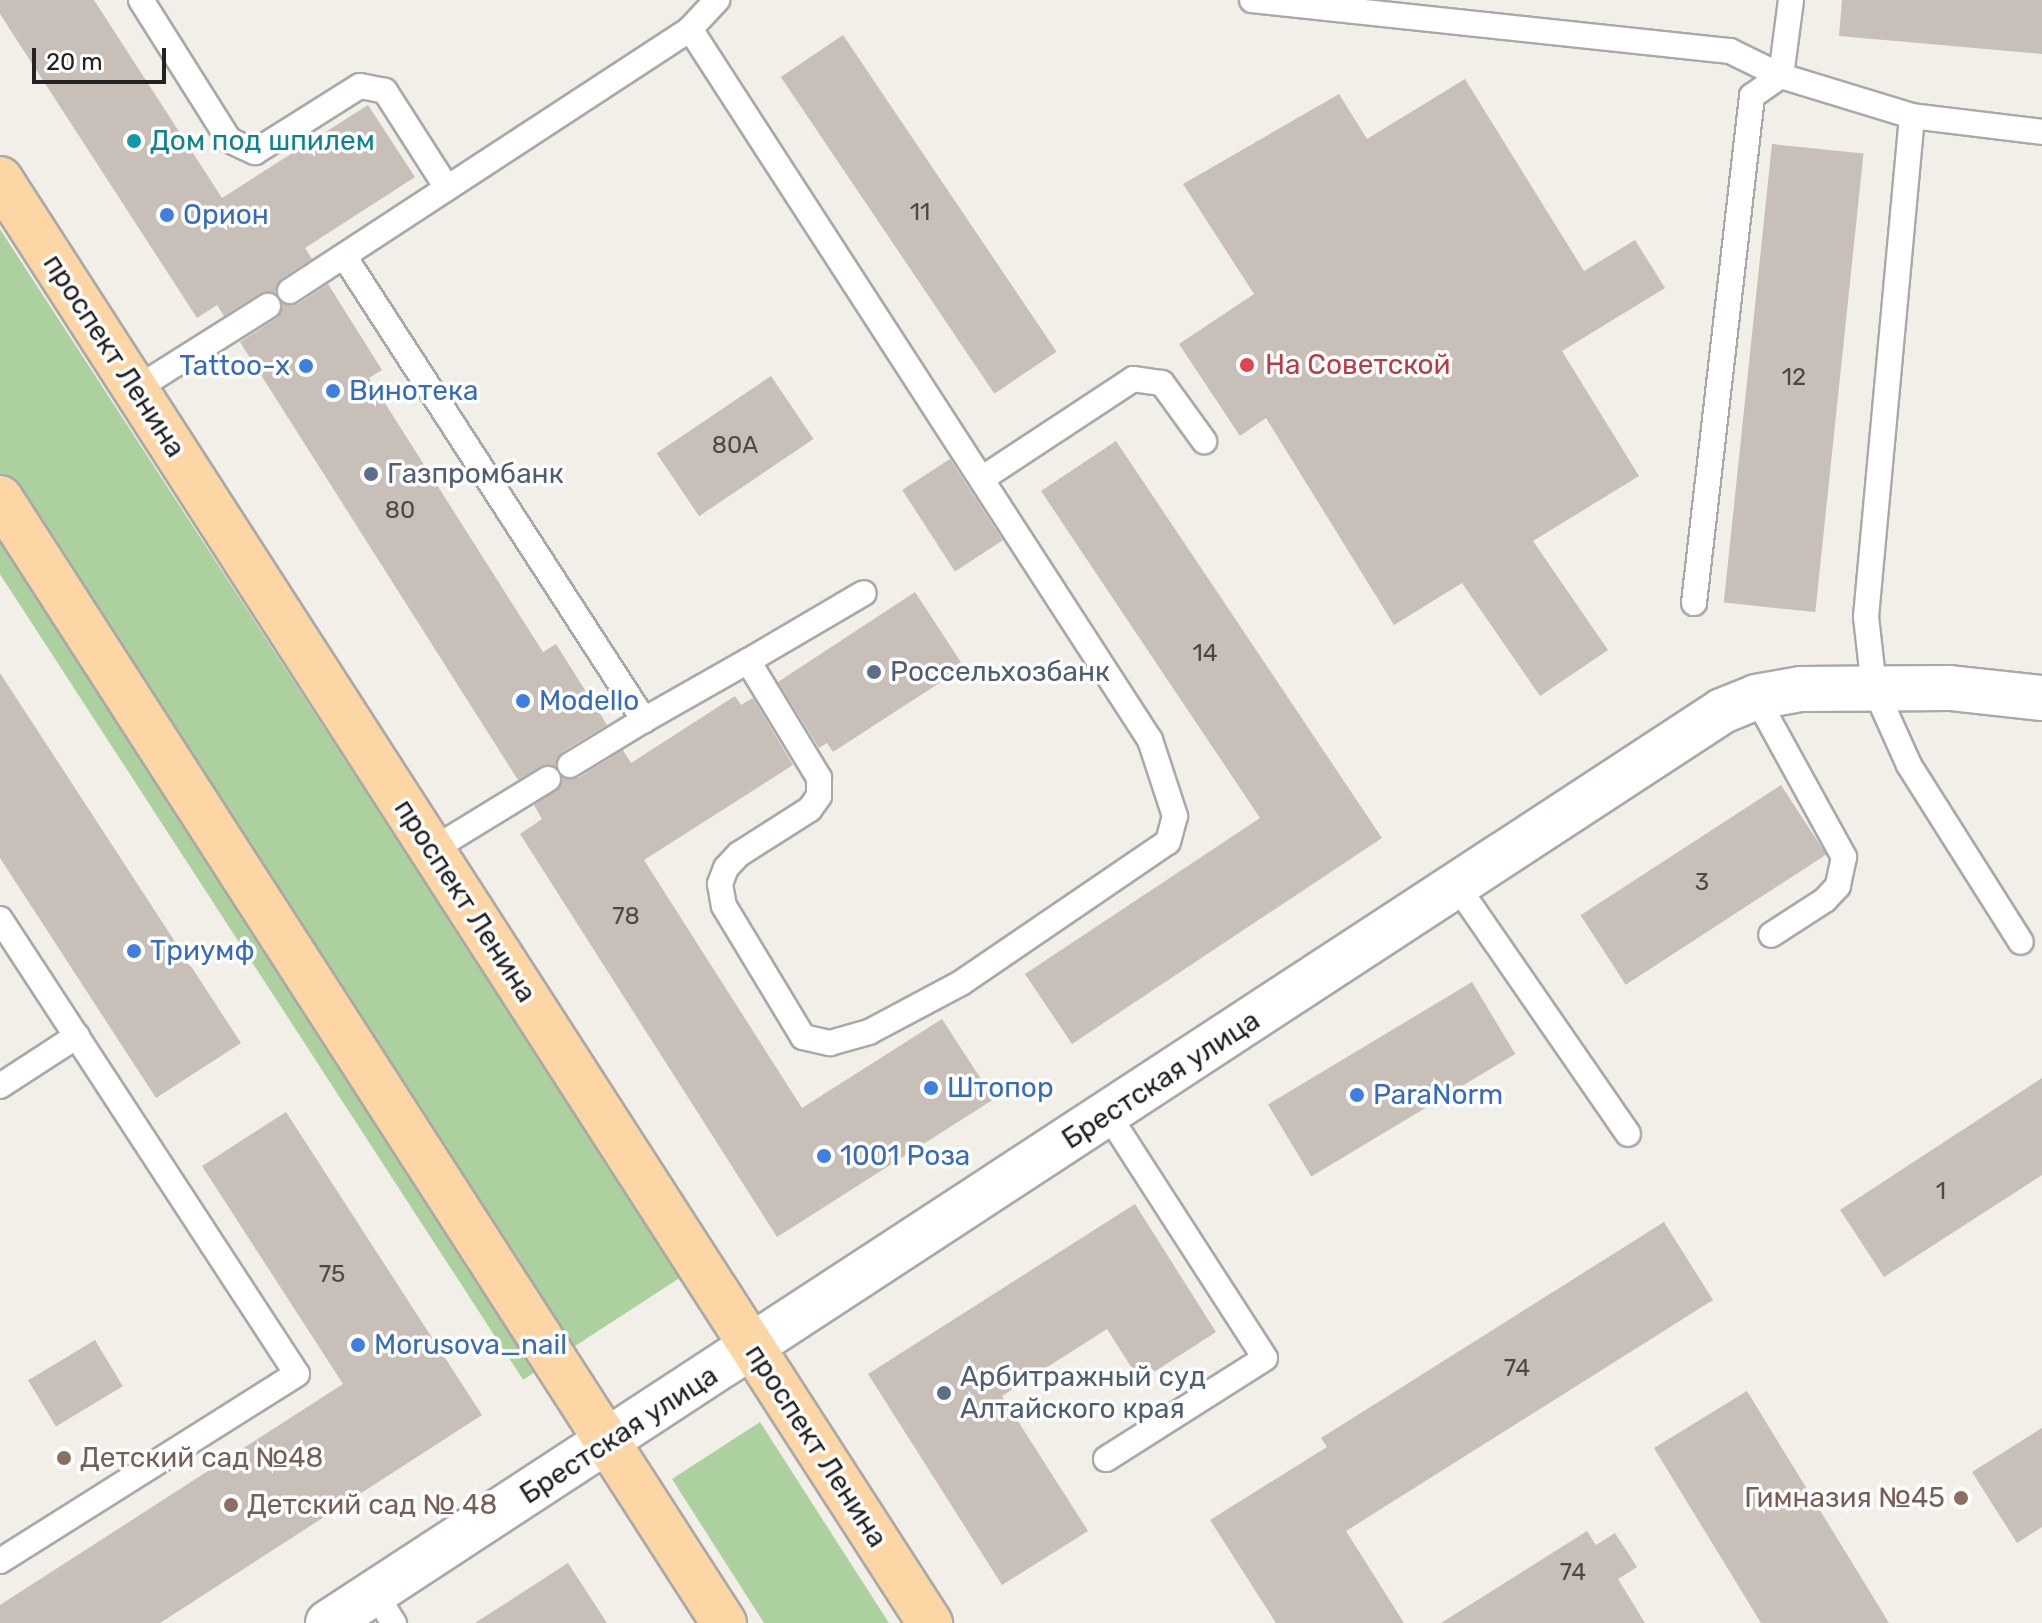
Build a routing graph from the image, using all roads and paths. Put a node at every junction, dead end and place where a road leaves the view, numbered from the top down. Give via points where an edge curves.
1 (141, 0) edge
2 (717, 0) edge
3 (1252, 0) edge
4 (1791, 0) edge
5 (1284, 2) edge
6 (690, 29) junction
7 (1781, 76) junction
8 (1912, 116) junction
9 (2042, 132) edge
10 (0, 179) edge
11 (447, 188) junction
12 (344, 256) junction
13 (290, 291) dead end
14 (268, 306) dead end
15 (136, 389) junction
16 (1204, 441) dead end
17 (983, 478) junction
18 (0, 498) edge
19 (864, 593) dead end
20 (1694, 603) dead end
21 (748, 661) junction
22 (1874, 687) junction
23 (1756, 697) junction
24 (2042, 698) edge
25 (644, 720) junction
26 (570, 765) dead end
27 (548, 779) dead end
28 (432, 850) junction
29 (1457, 886) junction
30 (0, 919) edge
31 (1771, 935) dead end
32 (2021, 942) dead end
33 (77, 1036) junction
34 (0, 1086) edge
35 (1108, 1114) junction
36 (1628, 1134) dead end
37 (753, 1348) junction
38 (608, 1442) junction
39 (1106, 1459) dead end
40 (0, 1561) edge
41 (385, 1608) edge
42 (328, 1623) edge
43 (724, 1623) edge
44 (930, 1623) edge

1 - 11 lane via 229,140 255,152 360,86 385,91
2 - 6 lane
3 - 5 lane
4 - 7 lane
5 - 7 lane via 1730,51
6 - 11 lane
6 - 17 lane
7 - 8 lane
7 - 20 lane via 1752,96
8 - 9 lane
8 - 22 lane via 1866,617
10 - 15 main road, проспект Ленина
11 - 12 lane
12 - 13 lane
12 - 25 lane
14 - 15 lane
15 - 28 main road, проспект Ленина
16 - 17 lane via 1162,383 1133,379
17 - 21 lane via 1150,740 1175,816 1168,842 948,990 869,1032 830,1043 803,1037 720,884 732,861 810,809 819,796 819,778
18 - 38 main road
19 - 21 lane
21 - 25 lane
22 - 23 street, Брестская улица via 1801,689
22 - 24 street, Брестская улица
22 - 32 lane via 1909,765
23 - 29 street, Брестская улица via 1722,711
23 - 31 lane via 1844,857 1838,886 1825,900
25 - 26 lane
27 - 28 lane
28 - 37 main road, проспект Ленина
29 - 35 street, Брестская улица
29 - 36 lane
30 - 33 lane
33 - 34 lane
33 - 40 lane via 297,1374
35 - 37 street, Брестская улица
35 - 39 lane via 1265,1358
37 - 38 street, Брестская улица
37 - 44 main road, проспект Ленина
38 - 41 street, Брестская улица
38 - 43 main road
41 - 42 street, Брестская улица

